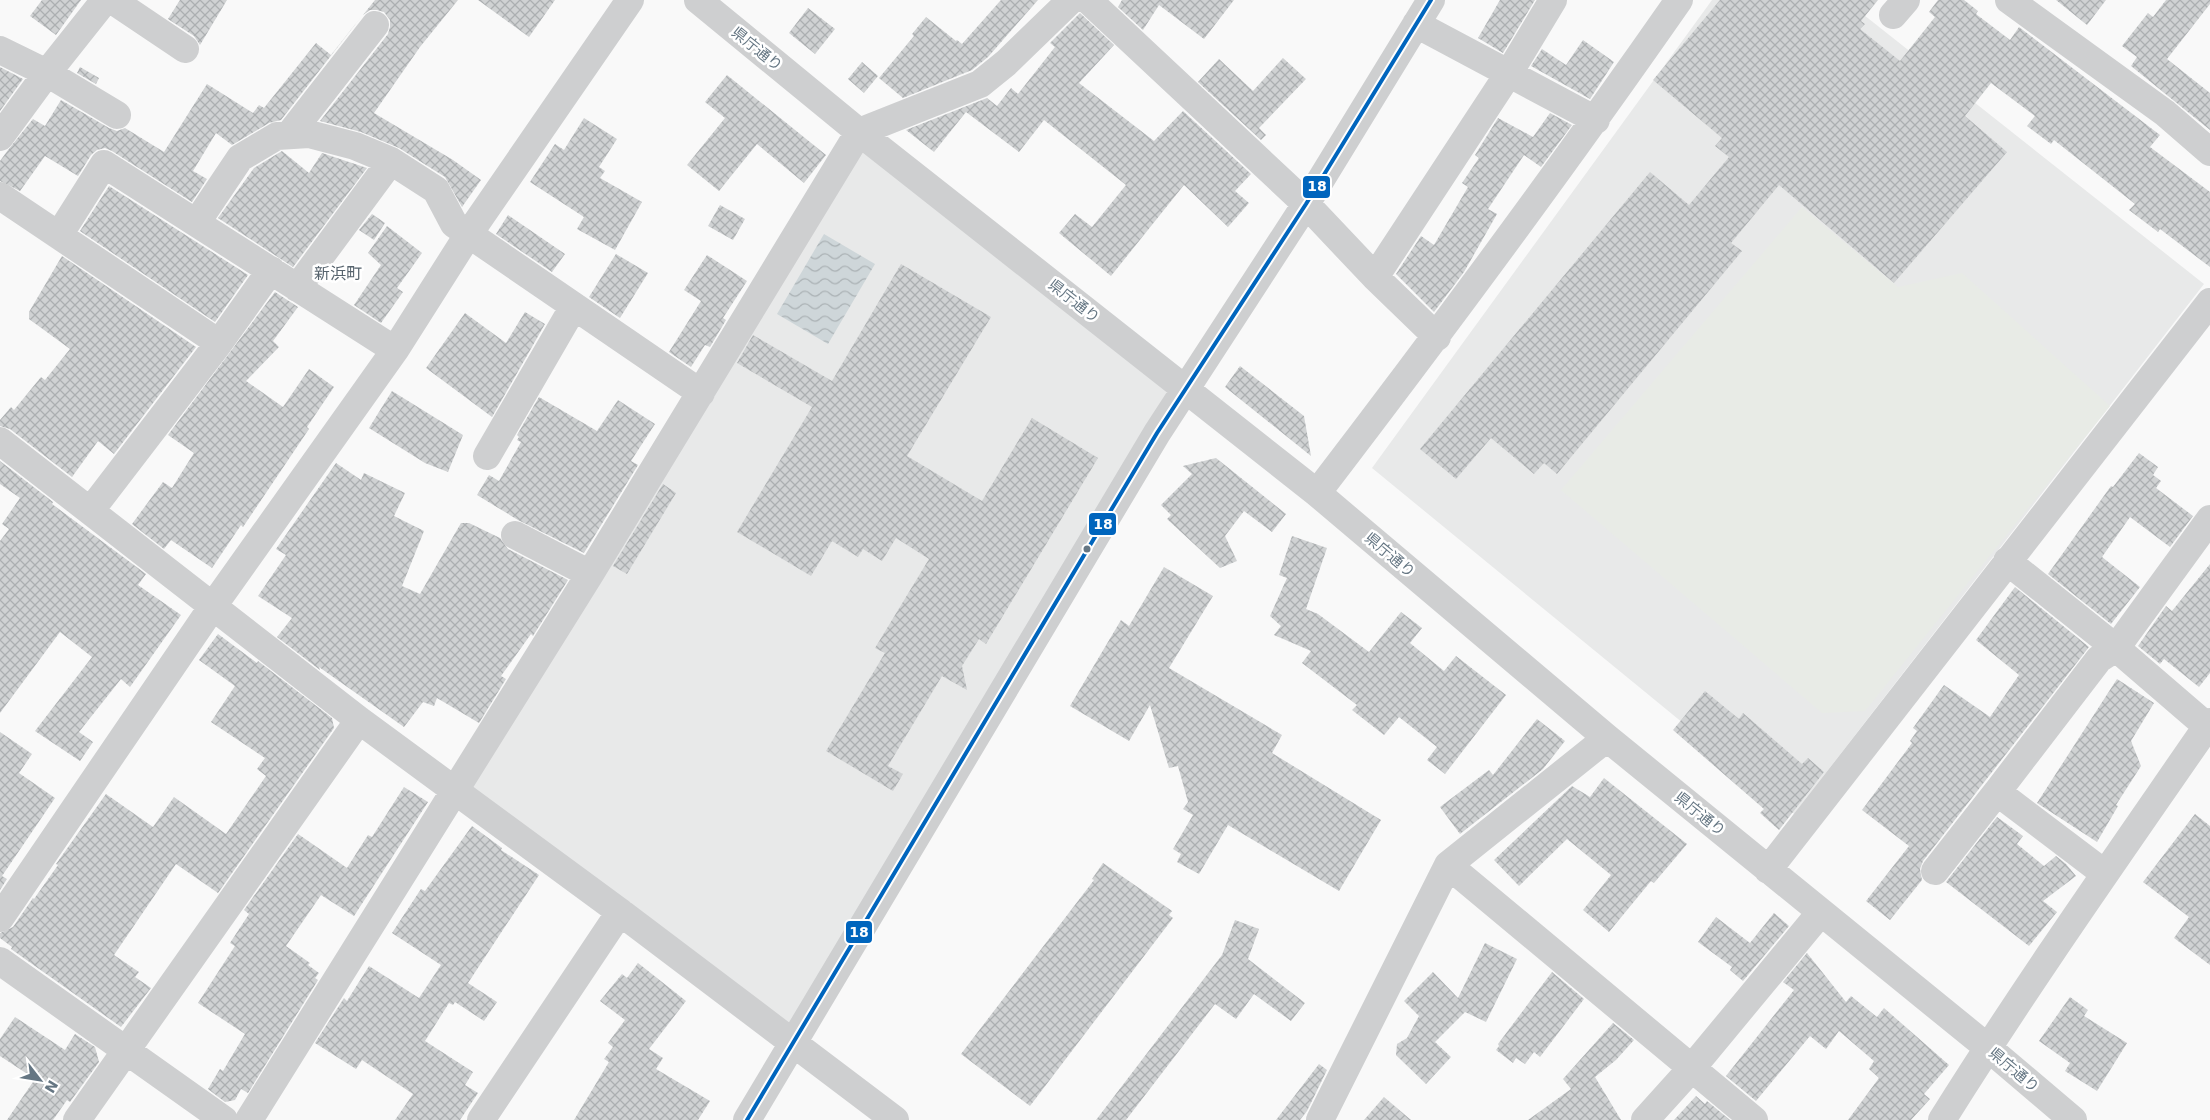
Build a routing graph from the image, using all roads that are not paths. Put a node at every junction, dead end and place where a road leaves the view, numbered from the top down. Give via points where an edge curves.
1 (105, 0) edge
2 (112, 0) edge
3 (630, 0) edge
4 (698, 0) edge
5 (1071, 0) edge
6 (1088, 0) edge
7 (1431, 0) edge
8 (1553, 0) edge
9 (1679, 0) edge
10 (2009, 0) edge
11 (1416, 24) junction
12 (375, 25) dead end
13 (185, 49) dead end
14 (0, 50) edge
15 (47, 72) junction
16 (1509, 72) junction
17 (117, 115) dead end
18 (1596, 120) junction
19 (859, 132) junction
20 (290, 135) junction
21 (0, 137) edge
22 (2210, 152) edge
23 (391, 160) junction
24 (0, 196) edge
25 (1306, 204) junction
26 (197, 222) junction
27 (59, 235) junction
28 (468, 235) junction
29 (271, 270) junction
30 (1375, 277) junction
31 (297, 288) junction
32 (2210, 302) edge
33 (574, 306) junction
34 (1437, 336) junction
35 (219, 343) junction
36 (395, 350) junction
37 (1187, 390) junction
38 (701, 393) junction
39 (0, 442) edge
40 (487, 456) dead end
41 (1317, 494) junction
42 (91, 510) junction
43 (2210, 519) edge
44 (515, 536) dead end
45 (2007, 561) junction
46 (590, 574) junction
47 (213, 606) junction
48 (2116, 648) junction
49 (359, 720) junction
50 (2209, 726) edge
51 (1607, 738) junction
52 (456, 791) junction
53 (1997, 792) junction
54 (1448, 865) junction
55 (1768, 870) junction
56 (1936, 871) dead end
57 (2104, 873) junction
58 (620, 912) junction
59 (1822, 912) junction
60 (0, 918) edge
61 (0, 961) edge
62 (794, 1044) junction
63 (1987, 1047) junction
64 (126, 1049) junction
65 (1691, 1069) junction
66 (77, 1120) edge
67 (224, 1120) edge
68 (249, 1120) edge
69 (481, 1120) edge
70 (747, 1120) edge
71 (895, 1120) edge
72 (1320, 1120) edge
73 (1645, 1120) edge
74 (1754, 1120) edge
75 (1942, 1120) edge
76 (2073, 1120) edge

1 - 15 street
2 - 13 street
3 - 28 street
4 - 19 street, 県庁通り
5 - 19 street via 980,84
6 - 25 street
7 - 11 street
8 - 16 street
9 - 18 street
10 - 22 street via 2165,114
11 - 16 street
11 - 25 street
12 - 20 street
14 - 15 street
15 - 17 street
15 - 21 street
16 - 18 street
16 - 30 street
18 - 34 street
19 - 37 street, 県庁通り
19 - 38 street
20 - 23 street via 308,134 355,146
20 - 26 street via 277,136 240,158
23 - 28 street via 436,190 454,224
23 - 31 street
24 - 27 street
25 - 30 street
25 - 37 street
26 - 27 street via 104,164
26 - 29 street
27 - 35 street
28 - 33 street
28 - 36 street
29 - 31 street
29 - 35 street
30 - 34 street
31 - 36 street
32 - 45 street
33 - 38 street
33 - 40 street
34 - 41 street
35 - 42 street
36 - 47 street
37 - 41 street, 県庁通り
37 - 62 street via 1157,433
38 - 46 street
39 - 42 street
41 - 51 street, 県庁通り
42 - 47 street
43 - 48 street
44 - 46 street
45 - 48 street
45 - 55 street
46 - 52 street
47 - 49 street
47 - 60 street
48 - 50 street
48 - 53 street via 2099,659
49 - 52 street
49 - 64 street
50 - 57 street
51 - 54 street
51 - 55 street, 県庁通り
52 - 58 street
52 - 68 street
53 - 56 street
53 - 57 street
54 - 65 street
54 - 72 street
55 - 59 street, 県庁通り
57 - 63 street
58 - 62 street
58 - 69 street
59 - 63 street, 県庁通り
59 - 65 street
61 - 64 street
62 - 70 street
62 - 71 street
63 - 75 street
63 - 76 street, 県庁通り
64 - 66 street
64 - 67 street
65 - 73 street
65 - 74 street

